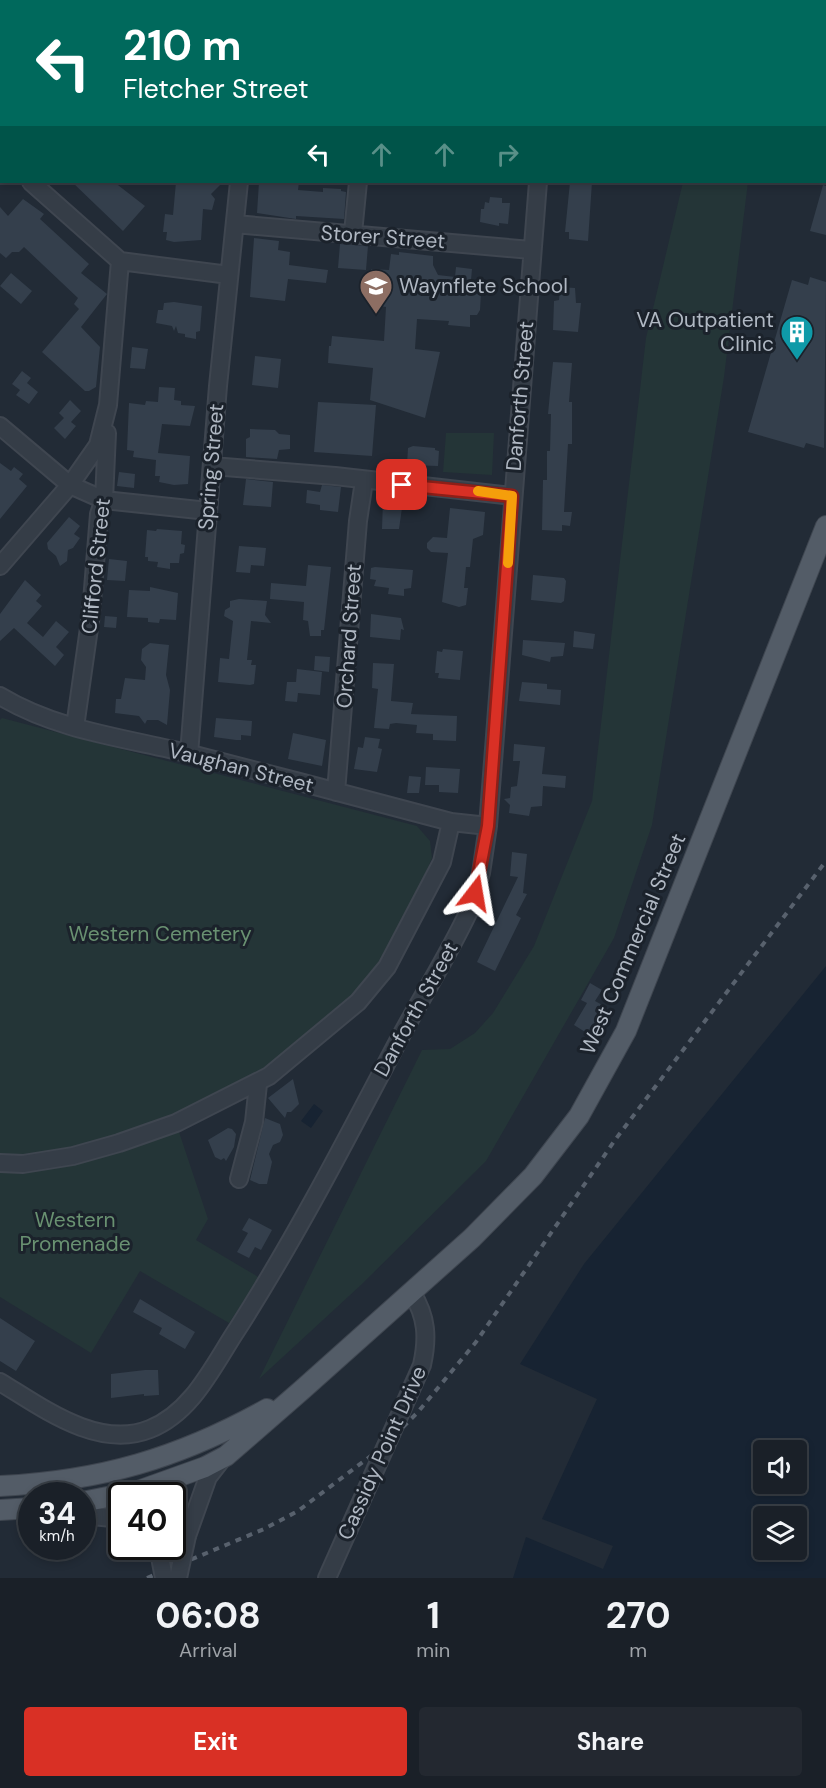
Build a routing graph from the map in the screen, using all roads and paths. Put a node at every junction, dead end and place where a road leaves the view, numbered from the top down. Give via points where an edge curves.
1 (31, 183) edge
2 (239, 183) edge
3 (358, 183) edge
4 (538, 183) edge
5 (235, 224) junction
6 (353, 233) junction
7 (531, 250) junction
8 (120, 261) junction
9 (229, 276) junction
10 (108, 405) junction
11 (0, 426) edge
12 (212, 466) junction
13 (364, 481) junction
14 (70, 485) junction
15 (512, 496) junction
16 (104, 500) junction
17 (208, 511) junction
18 (826, 526) edge
19 (0, 566) edge
20 (0, 696) edge
21 (75, 727) junction
22 (189, 754) junction
23 (336, 792) junction
24 (451, 822) junction
25 (488, 826) junction
26 (258, 1084) junction
27 (0, 1163) edge
28 (239, 1179) dead end
29 (412, 1293) junction
30 (0, 1383) edge
31 (303, 1389) junction
32 (226, 1456) junction
33 (0, 1486) edge
34 (96, 1499) edge
35 (160, 1560) edge
36 (164, 1578) edge
37 (178, 1578) edge
38 (327, 1578) edge

1 - 8 street
2 - 5 street, Spring Street
3 - 6 street
4 - 7 street, Danforth Street
5 - 6 street, Storer Street
5 - 9 street, Spring Street
6 - 7 street, Storer Street
7 - 15 street, Danforth Street
8 - 9 street
8 - 10 street, Clifford Street
9 - 12 street, Spring Street
10 - 14 street, Clifford Street via 98,445
10 - 16 street, Clifford Street
11 - 14 street
12 - 13 street
12 - 17 street, Spring Street
13 - 15 street
13 - 23 street, Orchard Street
14 - 16 street
14 - 19 street, Clifford Street
15 - 25 street, Danforth Street
16 - 17 street
16 - 21 street, Clifford Street via 99,514 91,614
17 - 22 street, Spring Street
18 - 29 main road, West Commercial Street via 613,1059 579,1116 533,1176
20 - 21 street, Vaughan Street via 28,713
21 - 22 street, Vaughan Street
22 - 23 street, Vaughan Street
23 - 24 street, Vaughan Street
24 - 25 street, Vaughan Street
24 - 26 street via 442,862 374,986 342,1017
25 - 30 street, Danforth Street via 475,893 460,930 292,1241 189,1401 148,1430 102,1433 69,1421
26 - 27 street via 176,1123 119,1143 73,1156 23,1164
26 - 28 street via 254,1122
29 - 31 main road, West Commercial Street
29 - 38 street, Cassidy Point Drive via 426,1327 422,1365
31 - 32 main road, West Commercial Street
31 - 33 main road, West Commercial Street via 222,1434 160,1459 84,1477
32 - 34 main road, West Commercial Street via 161,1484
32 - 37 street, bridge via 208,1477 187,1536
35 - 36 street, bridge

